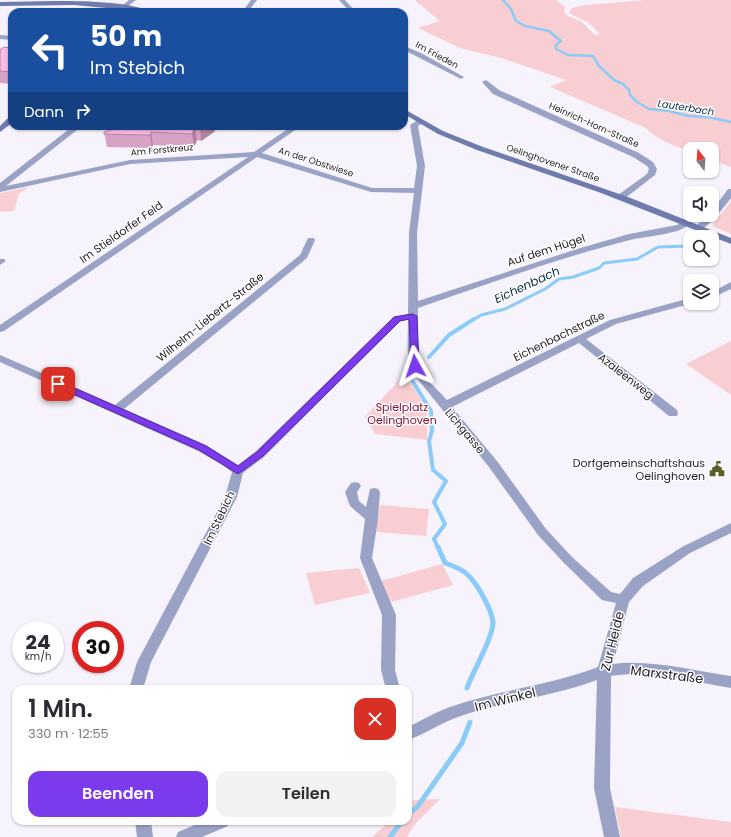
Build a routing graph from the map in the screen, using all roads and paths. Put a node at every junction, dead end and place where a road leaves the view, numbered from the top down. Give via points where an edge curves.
1 (75, 0) edge
2 (133, 0) edge
3 (342, 0) edge
4 (0, 4) edge
5 (125, 6) junction
6 (123, 8) edge
7 (132, 8) edge
8 (349, 8) edge
9 (408, 50) edge
10 (461, 77) dead end
11 (486, 82) dead end
12 (408, 114) edge
13 (421, 122) junction
14 (8, 123) edge
15 (0, 130) edge
16 (73, 130) edge
17 (291, 130) edge
18 (256, 154) junction
19 (0, 187) edge
20 (0, 190) edge
21 (418, 191) junction
22 (731, 191) edge
23 (621, 197) junction
24 (686, 223) junction
25 (699, 228) junction
26 (312, 240) dead end
27 (731, 241) edge
28 (731, 285) edge
29 (719, 292) edge
30 (683, 303) edge
31 (413, 311) junction
32 (0, 329) edge
33 (580, 339) junction
34 (0, 358) edge
35 (444, 406) junction
36 (117, 409) junction
37 (673, 413) dead end
38 (238, 471) junction
39 (355, 486) dead end
40 (374, 492) dead end
41 (372, 519) junction
42 (731, 528) edge
43 (623, 600) junction
44 (604, 670) junction
45 (731, 682) edge
46 (137, 685) edge
47 (392, 685) edge
48 (412, 731) edge
49 (143, 825) edge
50 (212, 825) edge
51 (144, 837) edge
52 (184, 837) edge
53 (612, 837) edge

1 - 4 main road
1 - 5 main road
2 - 5 street
3 - 8 street
5 - 6 main road
5 - 7 main road
9 - 10 street, Im Frieden
11 - 23 street, Heinrich-Horn-Straße via 496,92 636,155 650,164 653,169 651,174
12 - 13 main road, Oelinghovener Straße
13 - 21 street, Lichgasse via 414,125 421,166
13 - 23 main road, Oelinghovener Straße via 470,145
14 - 15 main road
16 - 19 street
17 - 18 street
18 - 20 street, Am Forstkreuz via 130,162
18 - 21 street, An der Obstwiese via 371,190
18 - 32 street, Im Stieldorfer Feld
21 - 31 street, Lichgasse via 413,233
22 - 25 street via 708,222
23 - 24 main road, Oelinghovener Straße
24 - 25 main road, Oelinghovener Straße
24 - 31 street, Auf dem Hügel via 680,227 629,237 580,251
25 - 27 main road, Oelinghovener Straße
26 - 36 street, Wilhelm-Liebertz-Straße via 304,256
28 - 29 street
30 - 33 street, Eichenbachstraße via 613,322
31 - 35 street, Lichgasse via 415,366 418,374
31 - 38 street via 397,319 260,454
33 - 35 street, Eichenbachstraße
33 - 37 street, Azaleenweg
34 - 36 street
35 - 43 street, Lichgasse via 493,464 542,532 607,596
36 - 38 street via 202,448
38 - 46 street, Im Stebich via 231,497 144,662
39 - 41 street via 351,492 354,503
40 - 41 street
41 - 47 street via 366,558 389,614 388,670
42 - 43 street, Zur Heide via 686,550 638,582
43 - 44 street, Zur Heide
44 - 45 street, Marxstraße via 624,668
44 - 48 street, Im Winkel via 581,680 454,712
44 - 53 street, Zur Heide via 602,788
49 - 51 street
50 - 52 street

